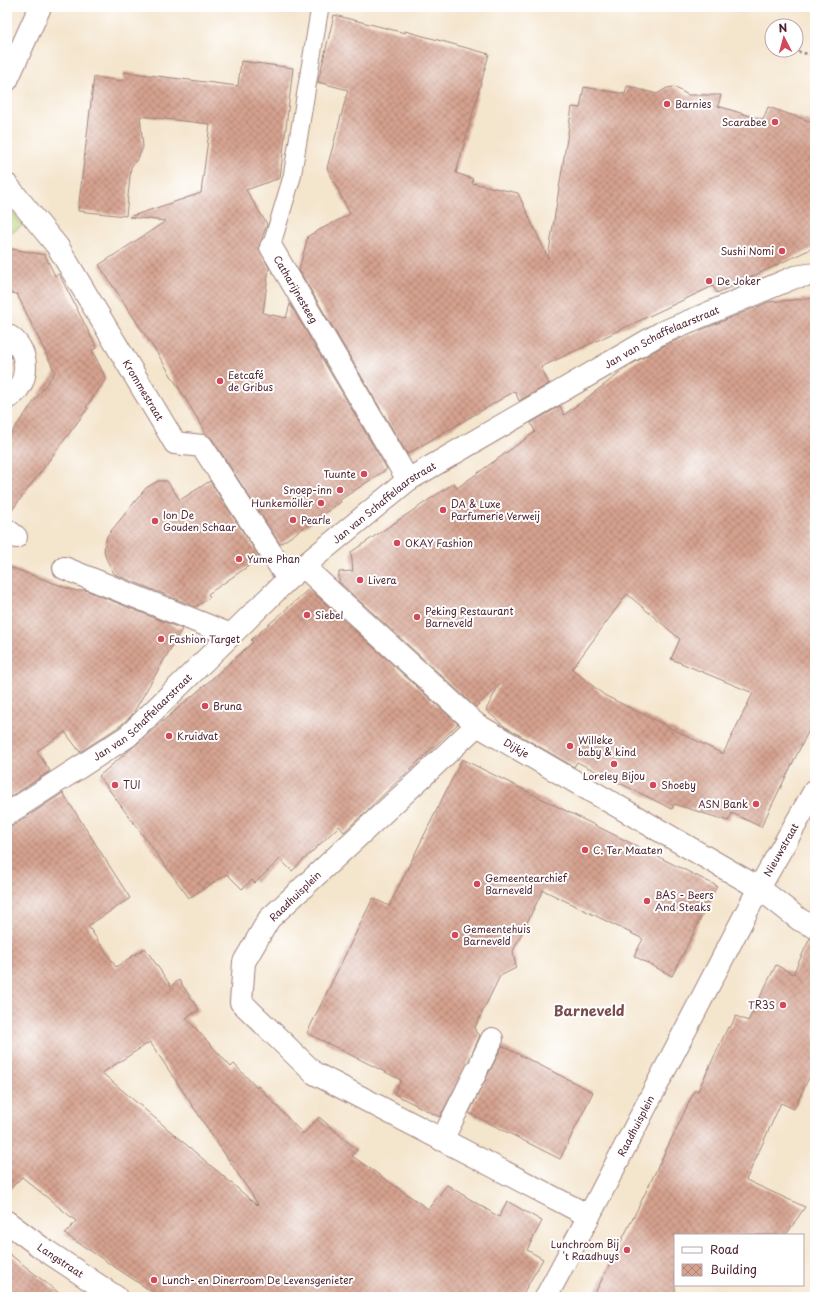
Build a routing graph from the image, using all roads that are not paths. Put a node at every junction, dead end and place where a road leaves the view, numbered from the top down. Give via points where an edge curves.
1 (40, 7) edge
2 (320, 7) edge
3 (7, 80) edge
4 (7, 185) edge
5 (271, 247) joint
6 (815, 274) edge
7 (7, 335) edge
8 (7, 398) edge
9 (408, 480) junction
10 (64, 568) dead end
11 (296, 573) junction
12 (231, 635) junction
13 (477, 725) junction
14 (815, 790) edge
15 (7, 814) edge
16 (759, 888) junction
17 (815, 927) edge
18 (492, 1039) dead end
19 (442, 1140) junction
20 (589, 1216) junction
21 (7, 1222) edge
22 (116, 1297) edge
23 (546, 1297) edge

1 - 3 street
2 - 5 lane, Catharijnesteeg via 292,177
4 - 11 street, Krommestraat via 58,247 175,443 202,446
5 - 9 street, Catharijnesteeg
6 - 9 street, Jan van Schaffelaarstraat via 795,277 661,332
7 - 8 street via 19,346 26,367 19,388
9 - 11 street, Jan van Schaffelaarstraat
10 - 12 street
11 - 12 street, Jan van Schaffelaarstraat
11 - 13 street, Dijkje
12 - 15 street, Jan van Schaffelaarstraat via 128,736
13 - 16 street, Dijkje
13 - 19 street, Raadhuisplein via 269,919 244,962 241,1002 314,1073
14 - 16 street, Nieuwstraat
16 - 17 street, Dijkje via 800,920
16 - 20 street, Raadhuisplein
18 - 19 street
19 - 20 street, Raadhuisplein
20 - 23 street
21 - 22 street, Langstraat

